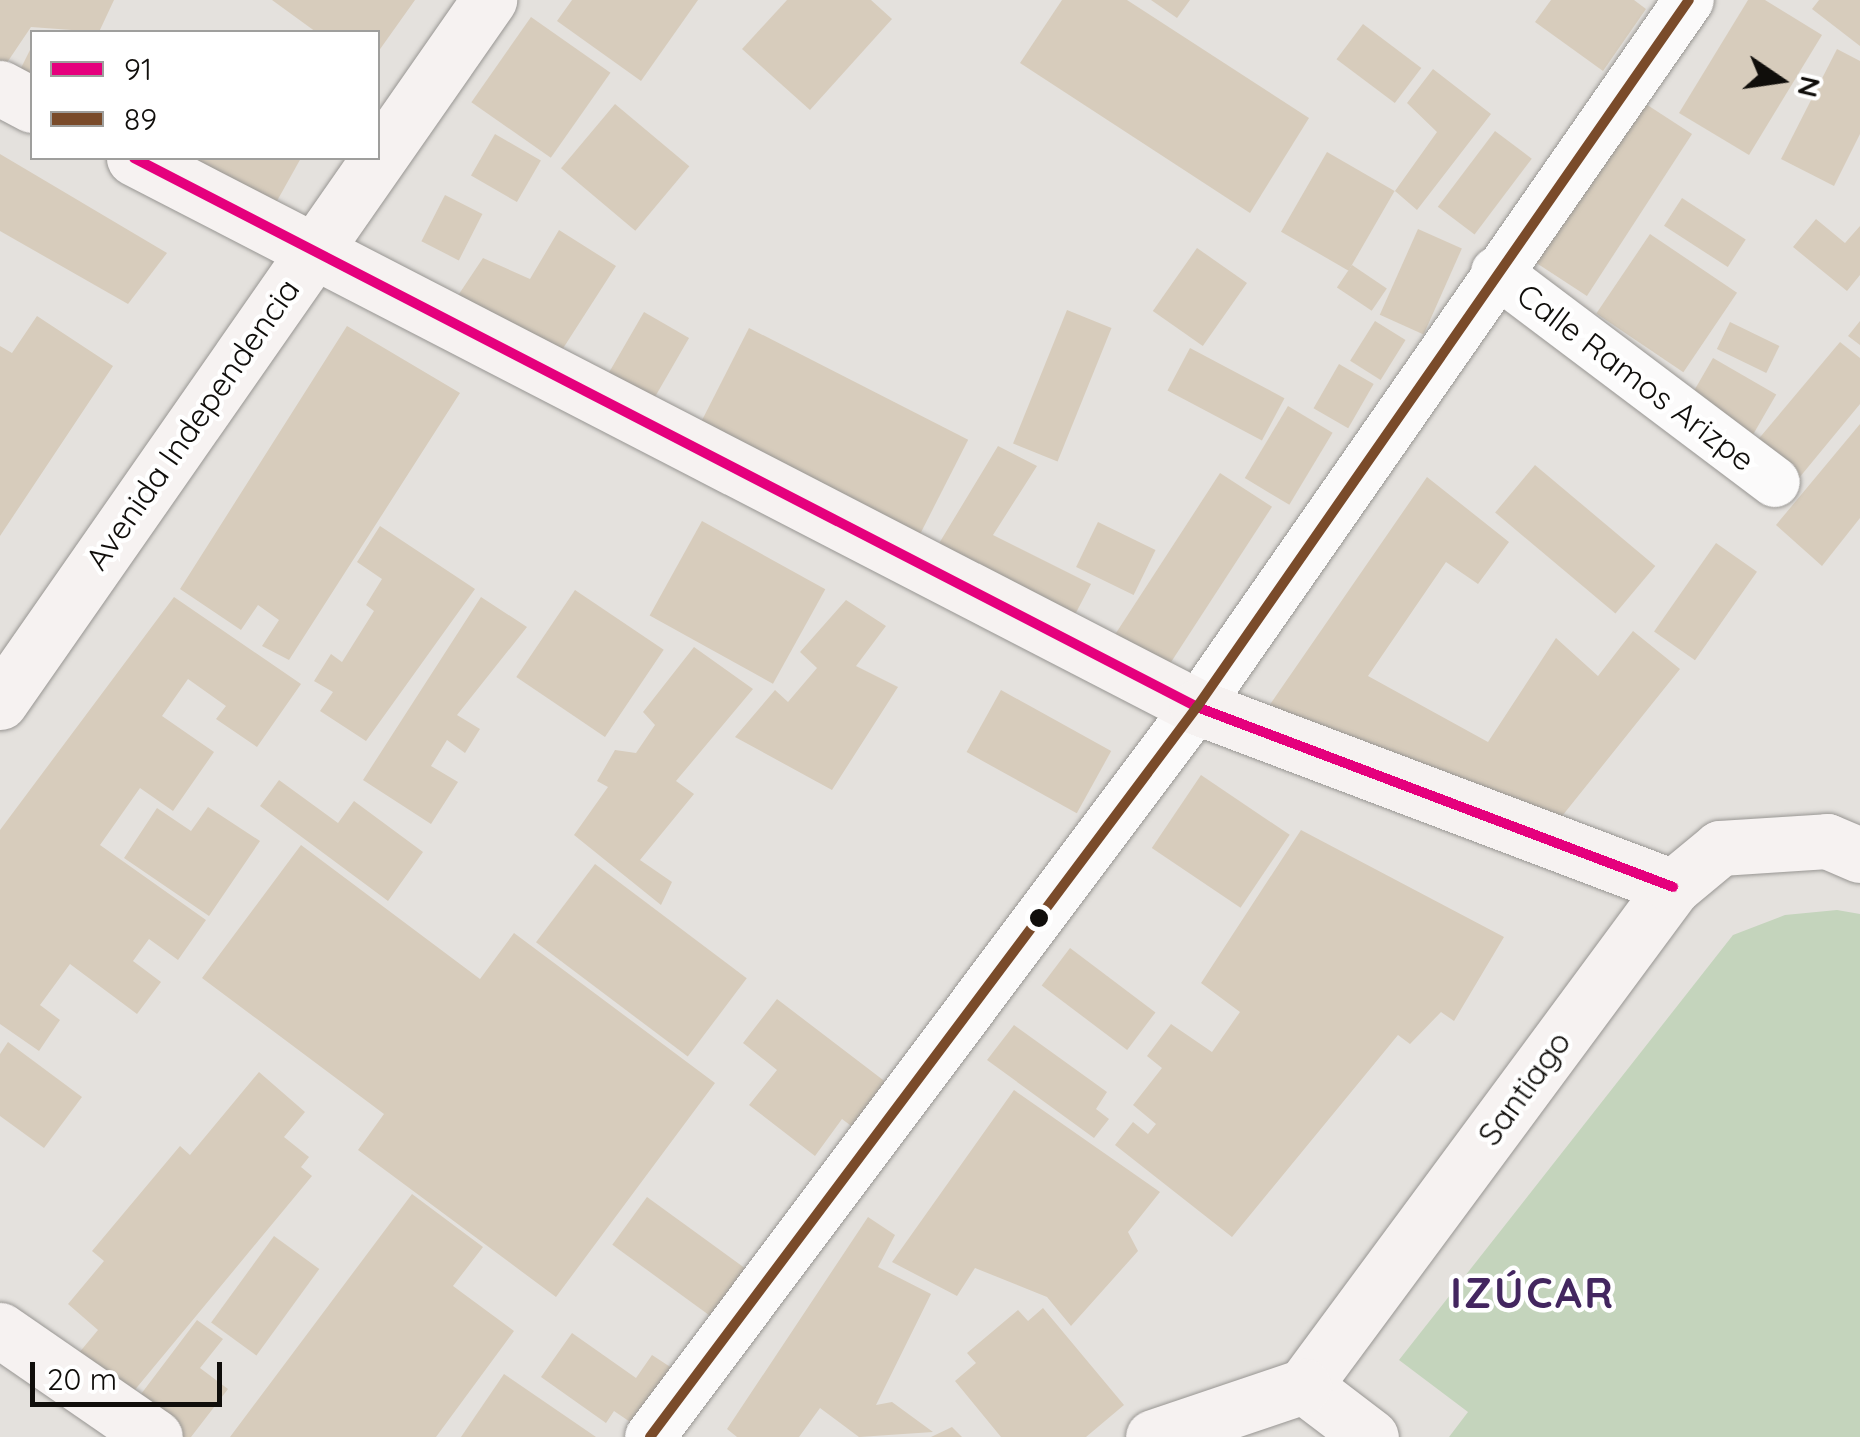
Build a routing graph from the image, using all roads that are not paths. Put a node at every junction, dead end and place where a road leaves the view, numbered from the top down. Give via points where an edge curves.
1 (489, 0) edge
2 (1689, 0) edge
3 (0, 88) edge
4 (30, 104) edge
5 (380, 154) edge
6 (138, 160) edge
7 (376, 160) edge
8 (312, 250) junction
9 (1496, 272) junction
10 (1775, 482) dead end
11 (0, 702) edge
12 (1196, 706) junction
13 (1860, 855) edge
14 (1672, 887) junction
15 (0, 1330) edge
16 (1304, 1386) junction
17 (154, 1437) edge
18 (650, 1437) edge
19 (1153, 1437) edge
20 (1372, 1437) edge

1 - 5 street, Avenida Independencia
2 - 9 street
3 - 4 street
6 - 8 street
7 - 8 street, Avenida Independencia
8 - 11 street, Avenida Independencia
8 - 12 street
9 - 10 street, Calle Ramos Arizpe
9 - 12 street
12 - 14 street
12 - 18 street
13 - 14 street, Santiago via 1827,841 1720,848
14 - 16 street, Santiago
15 - 17 street
16 - 19 street
16 - 20 street

